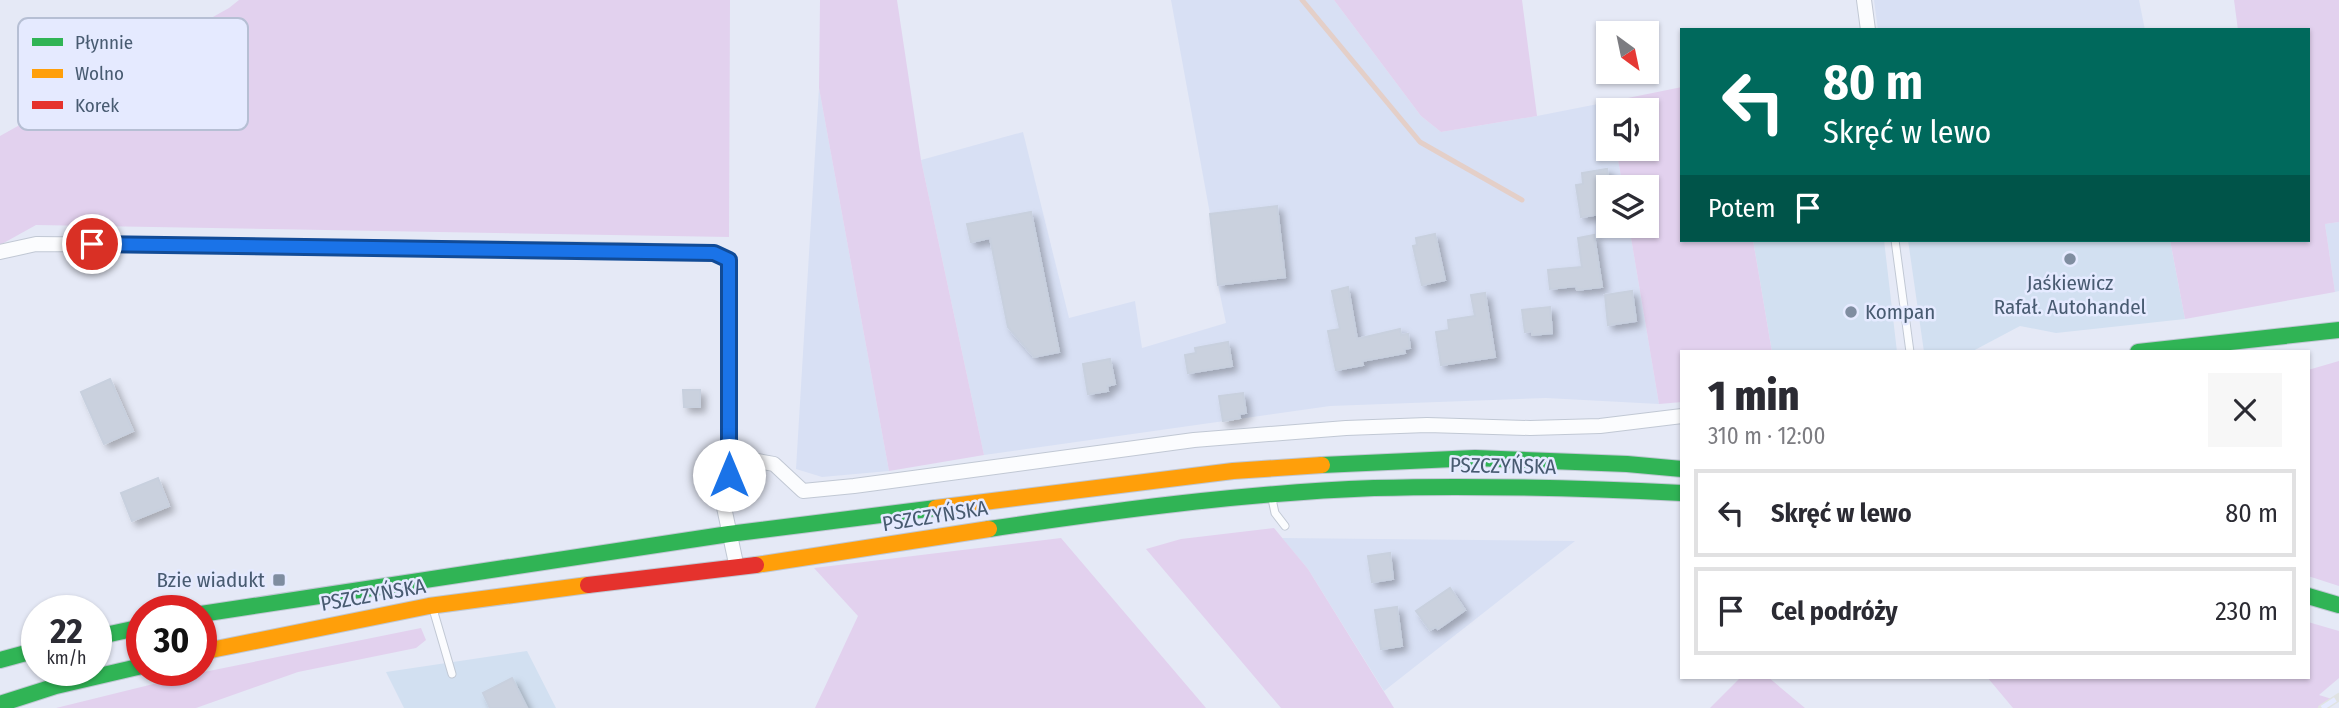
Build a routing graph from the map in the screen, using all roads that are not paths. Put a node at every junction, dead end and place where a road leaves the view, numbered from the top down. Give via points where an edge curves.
1 (1864, 0) edge
2 (1868, 28) edge
3 (1895, 242) edge
4 (0, 252) edge
5 (2339, 330) edge
6 (2279, 338) junction
7 (1910, 350) edge
8 (2158, 350) edge
9 (2228, 350) edge
10 (1680, 416) edge
11 (1680, 469) edge
12 (729, 475) junction
13 (1680, 493) edge
14 (1272, 495) junction
15 (1285, 526) dead end
16 (729, 534) junction
17 (737, 568) junction
18 (2310, 597) edge
19 (2339, 605) edge
20 (432, 606) junction
21 (217, 612) edge
22 (217, 648) edge
23 (21, 654) edge
24 (0, 660) edge
25 (126, 670) edge
26 (452, 674) dead end
27 (0, 704) edge

1 - 2 street
3 - 7 lane
4 - 12 street via 36,244 714,253 729,260
5 - 6 main road
6 - 8 main road
6 - 9 main road
10 - 12 street via 1600,426 1427,425 1194,440 803,491 774,464 752,460
11 - 16 main road, PSZCZYŃSKA via 1475,458 1233,471
12 - 16 street via 722,498
13 - 14 main road, PSZCZYŃSKA via 1456,485
14 - 15 lane via 1275,513
14 - 17 main road, PSZCZYŃSKA via 1053,519
16 - 17 street
16 - 21 main road, PSZCZYŃSKA
17 - 20 main road, PSZCZYŃSKA
18 - 19 main road
20 - 22 main road, PSZCZYŃSKA
20 - 26 lane
23 - 24 main road
25 - 27 main road

